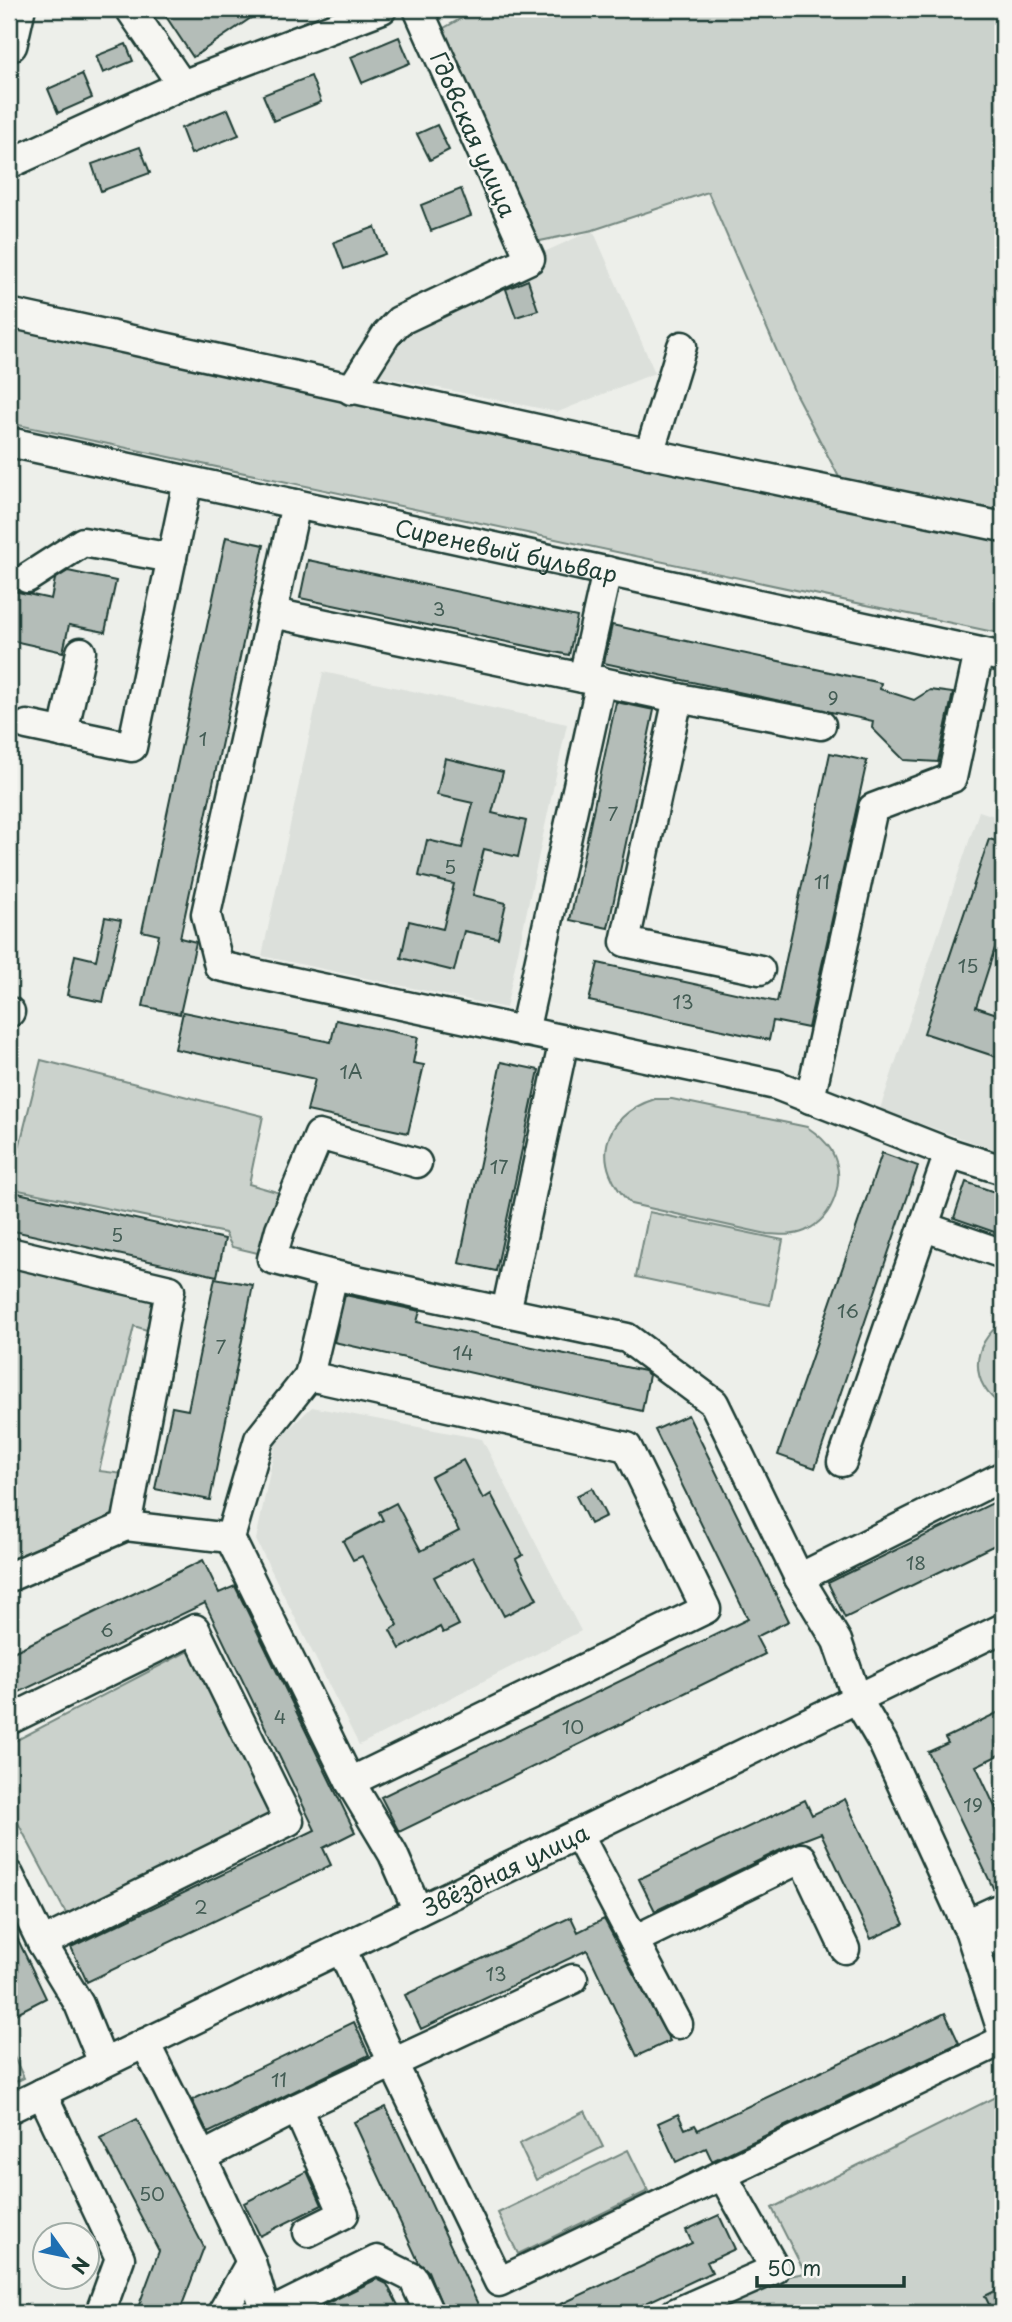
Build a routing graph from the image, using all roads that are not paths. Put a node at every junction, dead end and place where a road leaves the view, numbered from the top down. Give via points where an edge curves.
1 (17, 9) edge
2 (131, 9) edge
3 (382, 9) edge
4 (418, 9) edge
5 (9, 44) edge
6 (182, 85) junction
7 (9, 164) edge
8 (9, 313) edge
9 (682, 346) dead end
10 (351, 390) junction
11 (9, 442) edge
12 (649, 454) junction
13 (188, 481) junction
14 (296, 504) junction
15 (1003, 527) edge
16 (172, 558) junction
17 (607, 571) junction
18 (27, 578) dead end
19 (273, 613) junction
20 (81, 652) dead end
21 (991, 655) edge
22 (592, 679) junction
23 (678, 698) junction
24 (821, 724) dead end
25 (27, 725) dead end
26 (63, 733) junction
27 (760, 970) dead end
28 (524, 1032) junction
29 (564, 1040) junction
30 (810, 1099) junction
31 (949, 1153) junction
32 (417, 1163) dead end
33 (1003, 1170) edge
34 (925, 1227) junction
35 (9, 1252) edge
36 (1003, 1254) edge
37 (333, 1275) junction
38 (506, 1312) junction
39 (309, 1376) junction
40 (842, 1462) dead end
41 (1003, 1476) edge
42 (126, 1527) junction
43 (230, 1538) junction
44 (9, 1577) edge
45 (799, 1577) junction
46 (1003, 1628) edge
47 (857, 1699) junction
48 (9, 1720) edge
49 (350, 1782) junction
50 (578, 1834) junction
51 (9, 1875) edge
52 (1003, 1907) edge
53 (418, 1911) junction
54 (967, 1927) junction
55 (635, 1940) junction
56 (1003, 1942) edge
57 (42, 1943) junction
58 (341, 1948) junction
59 (845, 1950) dead end
60 (573, 1979) dead end
61 (678, 2024) dead end
62 (1003, 2034) edge
63 (1003, 2040) edge
64 (145, 2043) junction
65 (103, 2063) junction
66 (393, 2063) junction
67 (42, 2093) junction
68 (297, 2108) junction
69 (9, 2109) edge
70 (202, 2157) junction
71 (723, 2176) junction
72 (308, 2232) dead end
73 (251, 2262) junction
74 (100, 2313) edge
75 (222, 2313) edge
76 (268, 2313) edge
77 (429, 2313) edge
78 (676, 2313) edge

1 - 5 main road
2 - 6 street
3 - 6 street
4 - 10 street, Гдовская улица via 530,259 399,321
6 - 7 street
8 - 10 street
9 - 12 street
10 - 12 street
11 - 13 street, Сиреневый бульвар
12 - 15 street
13 - 14 street, Сиреневый бульвар
13 - 16 street
14 - 17 street, Сиреневый бульвар
14 - 19 street
16 - 18 street via 83,542
16 - 26 street via 132,747
17 - 21 street, Сиреневый бульвар
17 - 22 street
19 - 22 street
19 - 28 street via 206,914 219,966
20 - 26 street
21 - 30 street via 952,778 873,808
22 - 23 street
22 - 28 street
23 - 24 street
23 - 27 street via 625,942
25 - 26 street
28 - 29 street
29 - 30 street via 776,1085
29 - 38 street
30 - 31 street
31 - 33 street
31 - 34 street
32 - 37 street via 318,1135 272,1259
34 - 36 street
34 - 40 street
35 - 42 street via 170,1290
37 - 38 street
37 - 39 street
38 - 45 street via 627,1338 714,1403
39 - 43 street via 259,1439
39 - 49 street via 626,1447 706,1609
41 - 45 street
42 - 43 street
42 - 44 street
43 - 49 street
45 - 47 street via 837,1641
46 - 47 street, Звёздная улица
47 - 50 street, Звёздная улица
47 - 54 street via 883,1743
48 - 57 street via 195,1629 289,1821
49 - 53 street via 393,1854
50 - 53 street, Звёздная улица
50 - 55 street
51 - 57 street
52 - 54 street
53 - 58 street, Звёздная улица
54 - 56 street
54 - 62 street
55 - 59 street via 802,1858
55 - 61 street
57 - 65 street via 79,2004
58 - 64 street, Звёздная улица
58 - 66 street
60 - 66 street
63 - 71 street
64 - 65 street, Звёздная улица
64 - 70 street
65 - 67 street, Звёздная улица
66 - 68 street
66 - 71 street via 499,2283
67 - 69 street, Звёздная улица
67 - 74 street via 120,2258
68 - 70 street
68 - 72 street via 344,2214
70 - 73 street
71 - 78 street via 775,2269
73 - 75 street
73 - 76 street
76 - 77 street via 377,2260 413,2278

